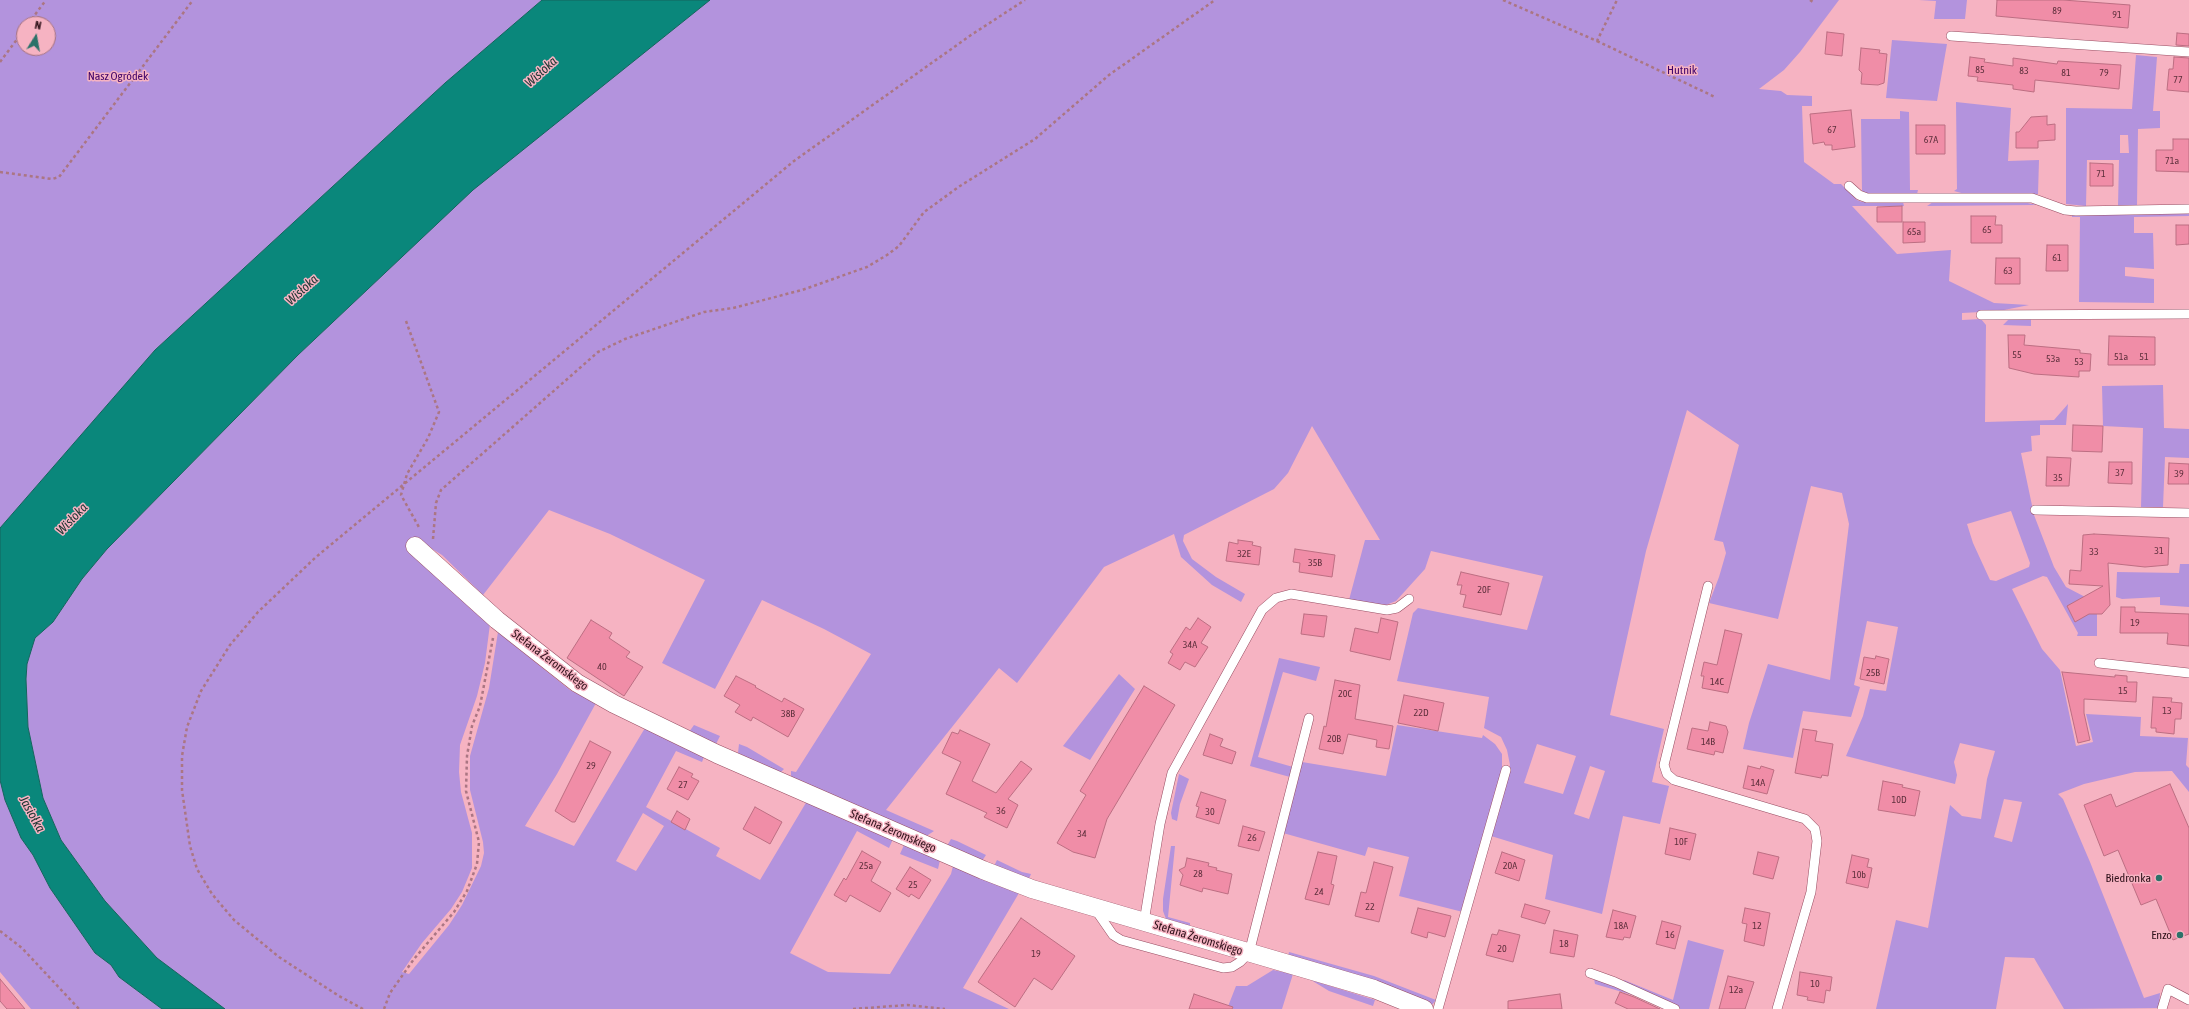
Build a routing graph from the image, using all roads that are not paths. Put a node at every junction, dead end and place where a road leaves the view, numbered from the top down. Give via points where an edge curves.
1 (1951, 36) dead end
2 (2189, 52) edge
3 (1849, 186) dead end
4 (2189, 209) edge
5 (2189, 314) edge
6 (1981, 315) dead end
7 (2035, 510) dead end
8 (2189, 513) edge
9 (418, 539) road end
10 (1708, 586) dead end
11 (1409, 599) dead end
12 (2099, 663) dead end
13 (2189, 673) edge
14 (1310, 718) dead end
15 (1506, 770) dead end
16 (1095, 909) junction
17 (1144, 922) junction
18 (1249, 953) junction
19 (1590, 973) dead end
20 (2189, 1000) edge
21 (1424, 1009) edge
22 (1438, 1009) edge
23 (1675, 1009) edge
24 (1777, 1009) edge
25 (2162, 1009) edge

1 - 2 lane
3 - 4 lane via 1867,198 2026,198 2076,211
5 - 6 lane
7 - 8 lane
9 - 16 street, Stefana Żeromskiego via 430,559 497,620 584,687 717,754 996,876
10 - 24 lane via 1664,759 1664,770 1674,780 1805,819 1815,829 1817,841 1811,892
11 - 17 lane via 1397,608 1387,610 1291,594 1276,598 1262,610 1172,773 1160,824
12 - 13 lane
14 - 18 lane
15 - 22 lane
16 - 17 street, Stefana Żeromskiego
16 - 18 lane via 1113,935 1121,940 1224,968 1236,965
17 - 18 street, Stefana Żeromskiego
18 - 21 street, Stefana Żeromskiego via 1374,989
19 - 23 lane
20 - 25 lane via 2168,989

